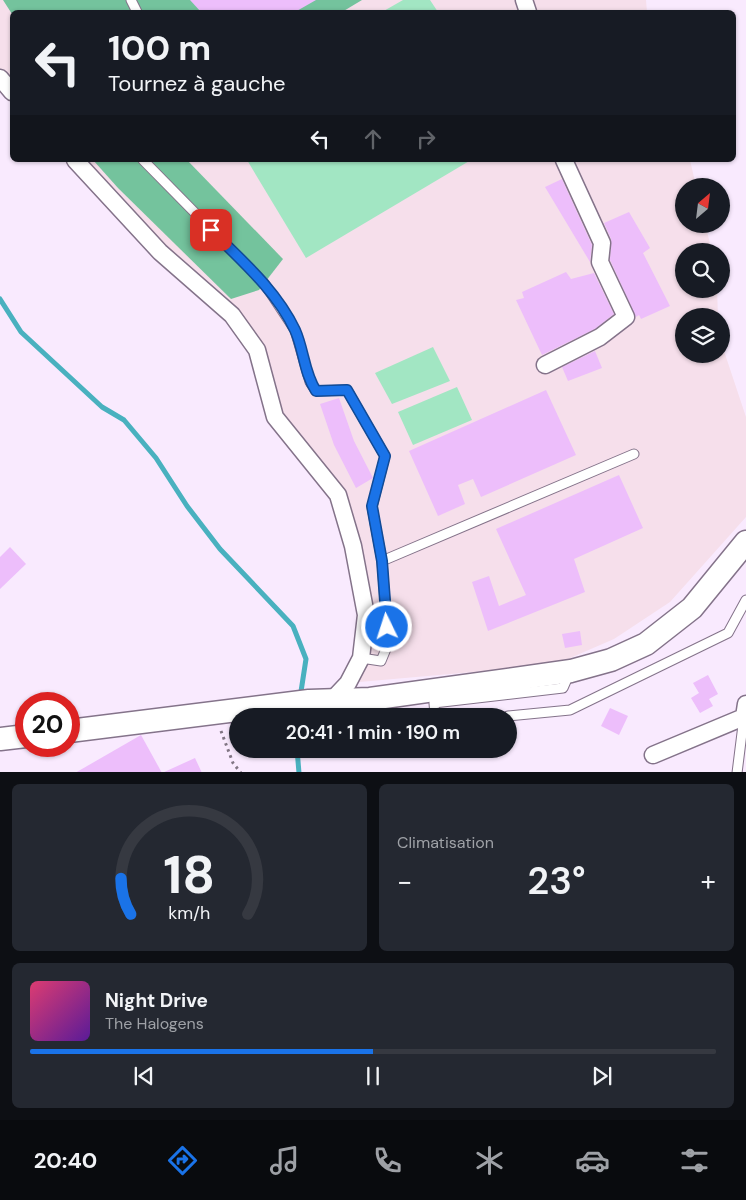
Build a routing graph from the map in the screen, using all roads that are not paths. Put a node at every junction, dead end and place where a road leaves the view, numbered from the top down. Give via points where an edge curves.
1 (0, 78) edge
2 (10, 90) edge
3 (76, 162) edge
4 (145, 162) edge
5 (565, 162) edge
6 (545, 365) dead end
7 (634, 454) dead end
8 (746, 542) edge
9 (382, 561) junction
10 (746, 600) edge
11 (361, 658) junction
12 (570, 671) junction
13 (332, 700) junction
14 (434, 708) edge
15 (745, 711) edge
16 (517, 715) edge
17 (80, 730) edge
18 (15, 738) edge
19 (0, 740) edge
20 (653, 755) dead end
21 (737, 772) edge

1 - 2 street
3 - 11 street via 160,252 232,314 257,350 275,417 338,496 366,615
4 - 9 lane via 264,283 295,330 310,382 316,391 347,390 385,456 372,506
5 - 6 street via 602,243 600,262 626,317 600,337
7 - 9 lane
8 - 12 street via 692,608 646,644 611,660
9 - 11 lane via 388,644 381,661
10 - 16 lane via 728,633 570,710
11 - 13 street via 348,683
12 - 13 street via 370,699
12 - 14 lane via 563,688 434,703
13 - 17 street
15 - 20 street
15 - 21 lane
18 - 19 street

